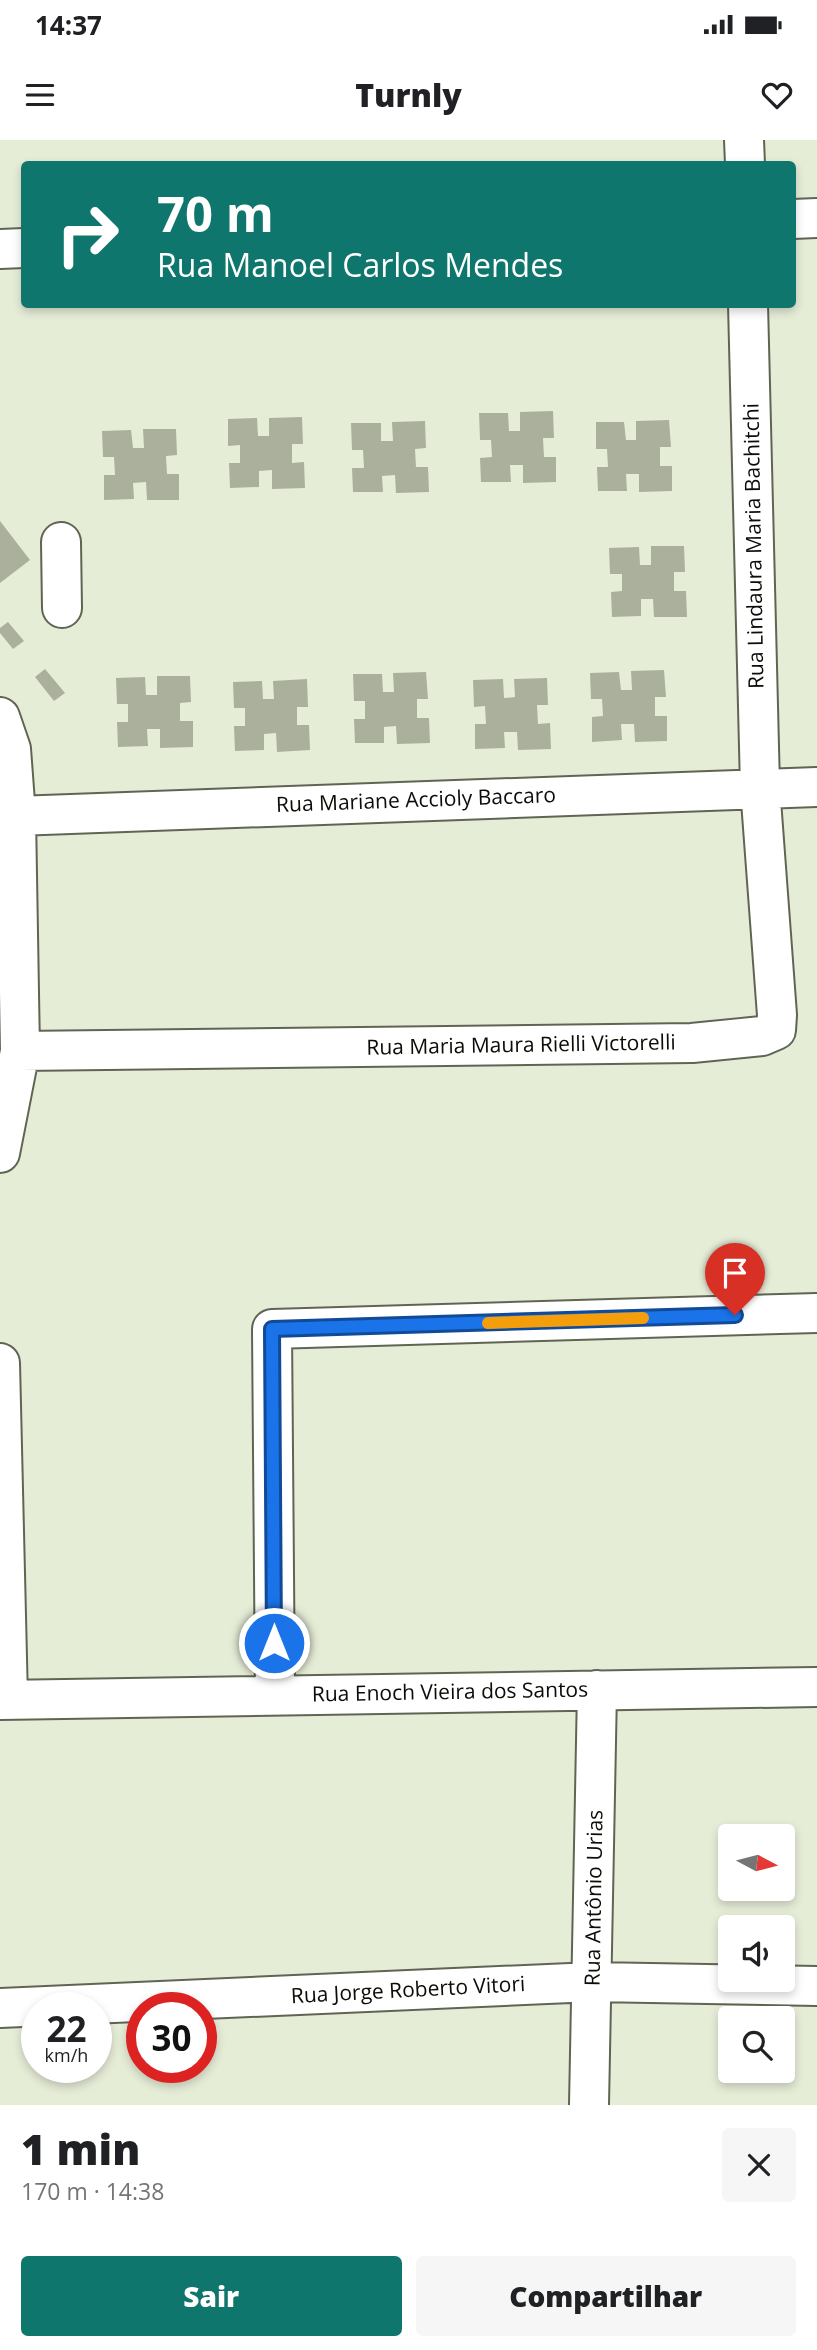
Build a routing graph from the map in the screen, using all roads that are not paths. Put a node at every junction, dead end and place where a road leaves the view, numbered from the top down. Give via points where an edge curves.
1 (744, 140) edge
2 (745, 161) edge
3 (817, 218) edge
4 (796, 219) edge
5 (21, 248) edge
6 (0, 249) edge
7 (748, 308) edge
8 (61, 542) dead end
9 (62, 608) dead end
10 (0, 718) edge
11 (760, 787) junction
12 (817, 787) edge
13 (16, 816) junction
14 (9, 933) edge
15 (20, 1051) junction
16 (0, 1153) edge
17 (817, 1313) edge
18 (0, 1363) edge
19 (1, 1438) edge
20 (817, 1687) edge
21 (597, 1690) junction
22 (275, 1695) junction
23 (4, 1700) edge
24 (593, 1982) junction
25 (817, 1986) edge
26 (0, 2008) edge
27 (589, 2105) edge

1 - 2 street
3 - 4 street
5 - 6 street
7 - 11 street, Rua Lindaura Maria Bachitchi
8 - 9 street
10 - 13 street via 11,749
11 - 12 street, Rua Mariane Accioly Baccaro
11 - 13 street, Rua Mariane Accioly Baccaro
11 - 15 street, Rua Maria Maura Rielli Victorelli via 778,1015 776,1030 762,1037 692,1043
13 - 14 street
14 - 15 street
15 - 16 street
17 - 22 street via 272,1329
18 - 19 street
19 - 23 street
20 - 21 street, Rua Enoch Vieira dos Santos
21 - 22 street, Rua Enoch Vieira dos Santos
21 - 24 street, Rua Antônio Urias
22 - 23 street, Rua Enoch Vieira dos Santos
24 - 25 street, Rua Jorge Roberto Vitori
24 - 26 street, Rua Jorge Roberto Vitori
24 - 27 street, Rua Antônio Urias

